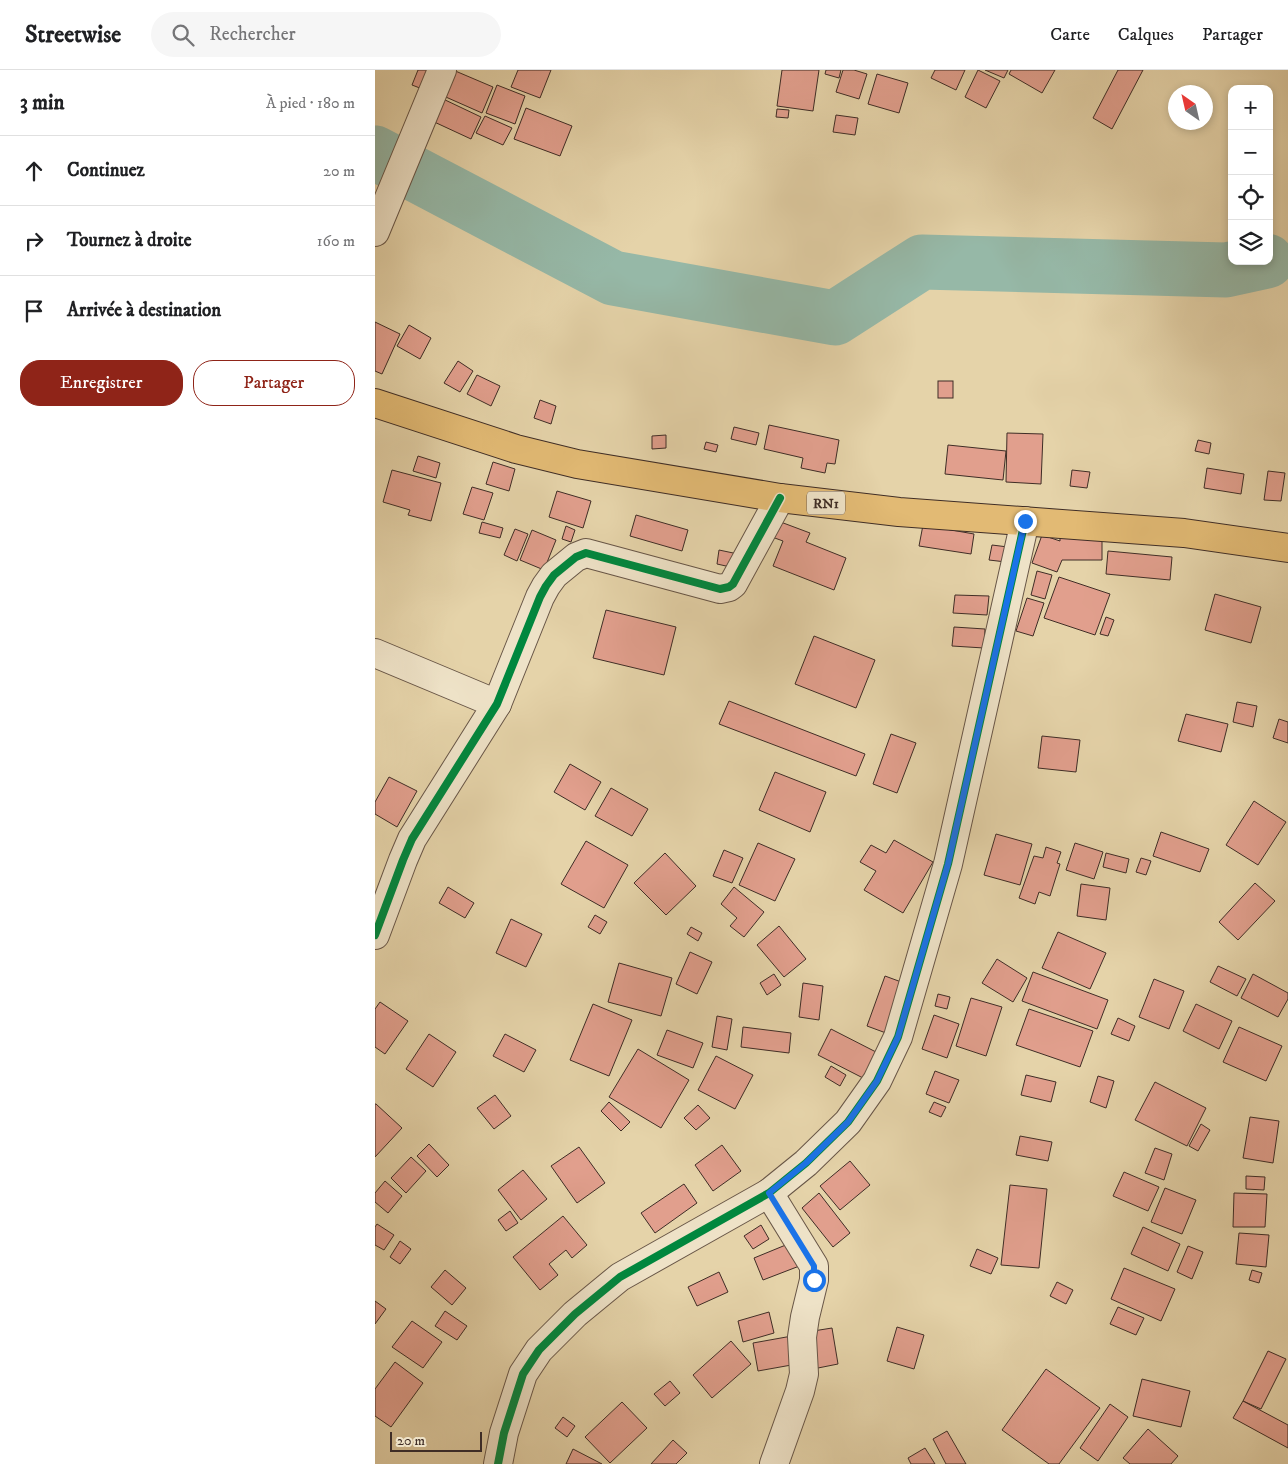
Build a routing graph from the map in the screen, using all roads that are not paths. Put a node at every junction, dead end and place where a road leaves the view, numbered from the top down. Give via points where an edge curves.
1 (442, 70) edge
2 (375, 232) edge
3 (376, 406) edge
4 (780, 498) junction
5 (1025, 521) junction
6 (1288, 548) edge
7 (375, 653) edge
8 (497, 704) junction
9 (375, 935) edge
10 (769, 1193) junction
11 (498, 1464) edge
12 (775, 1464) edge

1 - 2 street
3 - 4 highway, RN1 via 577,464
4 - 5 highway, RN1 via 899,512
4 - 8 street via 729,587 721,589 593,554 576,557 554,575 540,597
5 - 6 highway, RN1 via 1184,534
5 - 10 street via 948,864 898,1037 877,1081 848,1122
7 - 8 street
8 - 9 street via 412,839
10 - 11 street via 620,1277 575,1314 539,1350 523,1374 504,1433
10 - 12 street via 814,1266 802,1337 804,1374

